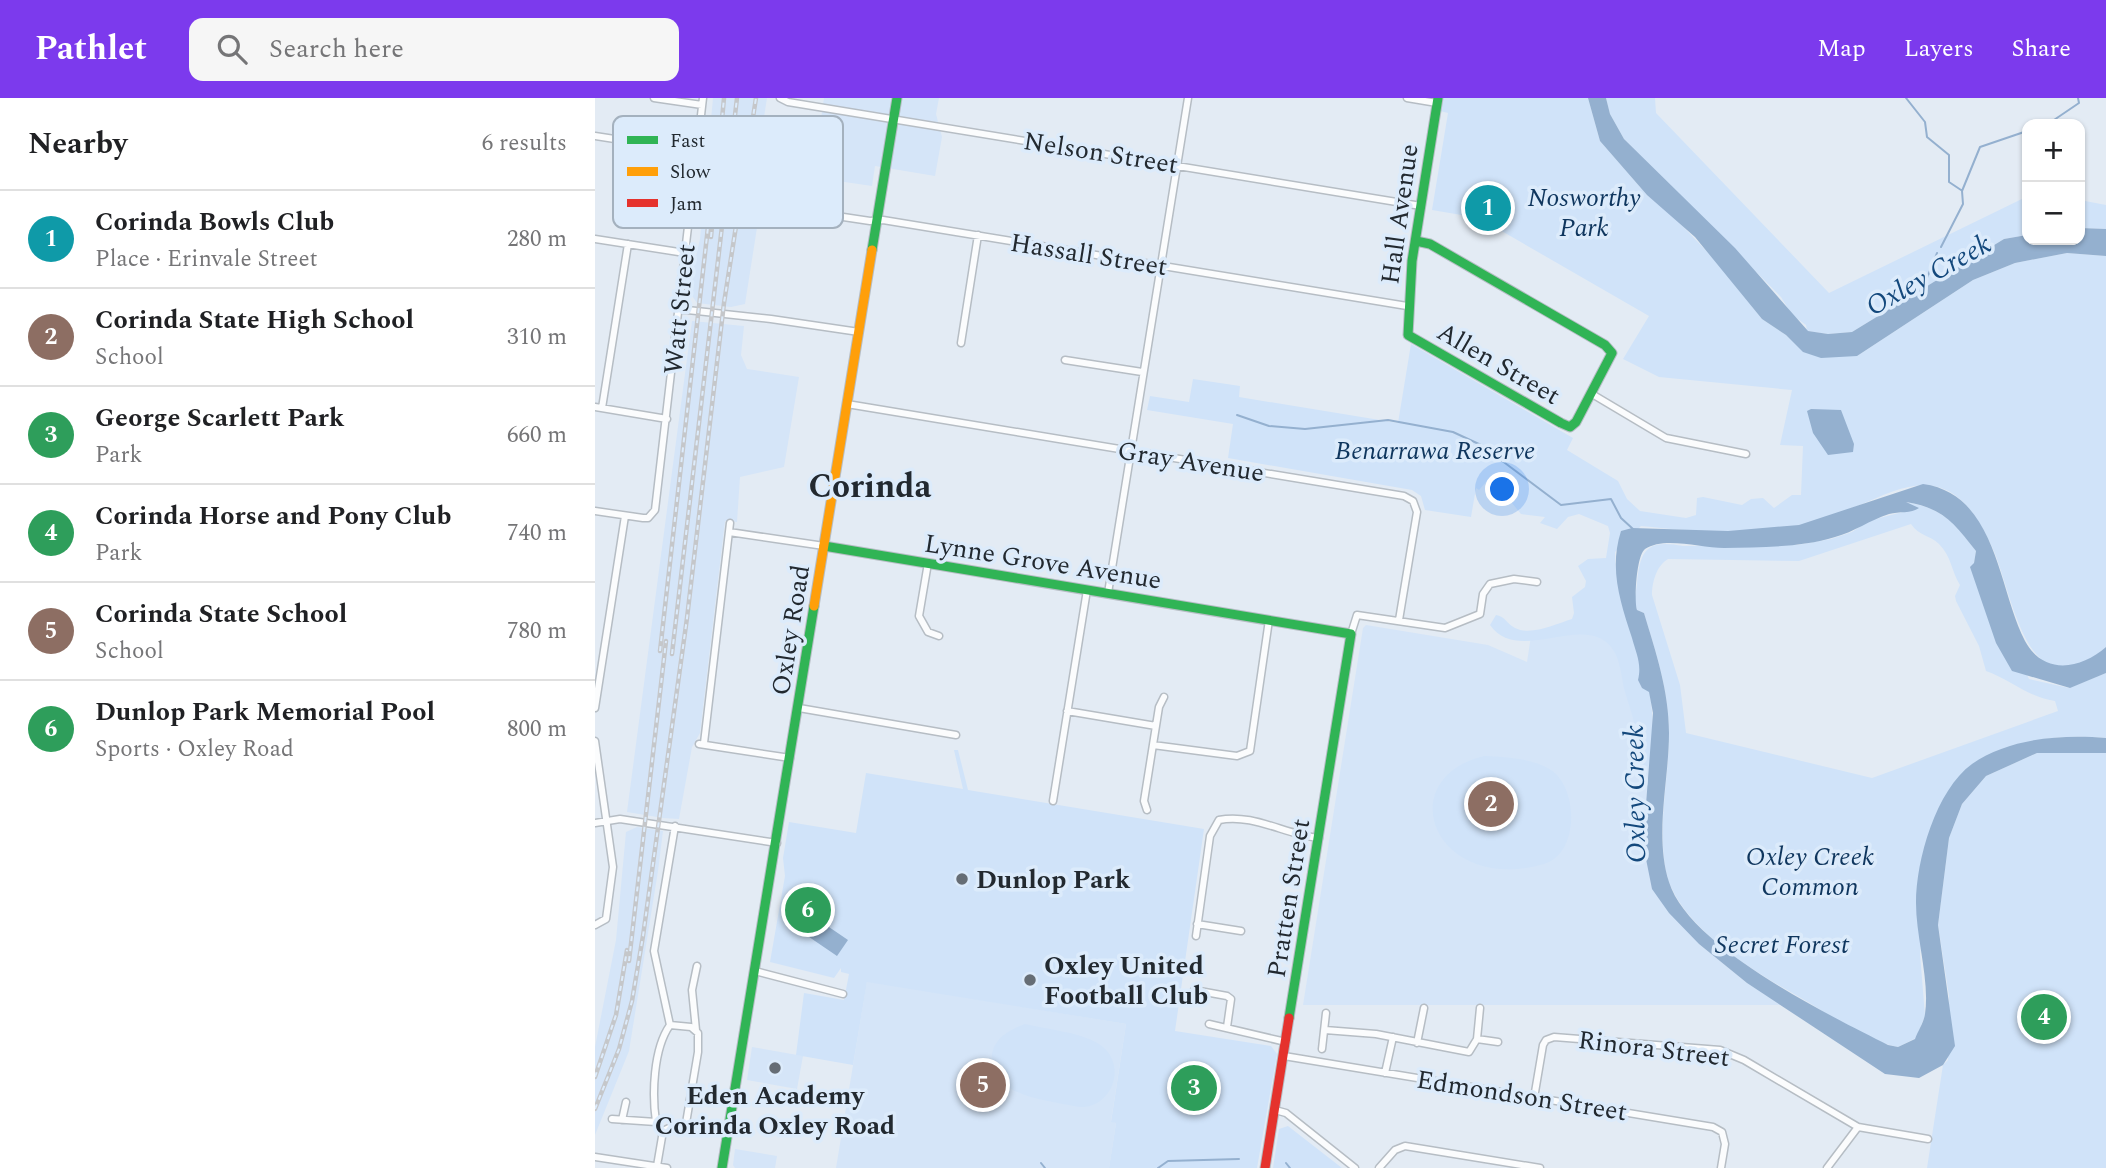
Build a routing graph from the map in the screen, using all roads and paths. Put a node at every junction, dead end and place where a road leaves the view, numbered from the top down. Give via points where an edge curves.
1 (654, 98) edge
2 (781, 98) edge
3 (897, 98) edge
4 (1188, 98) edge
5 (1408, 98) edge
6 (1437, 100) edge
7 (703, 102) edge
8 (894, 119) junction
9 (595, 135) edge
10 (613, 138) edge
11 (1178, 164) junction
12 (1421, 206) junction
13 (843, 215) edge
14 (877, 220) junction
15 (688, 228) edge
16 (978, 235) junction
17 (595, 239) edge
18 (1416, 241) junction
19 (628, 244) junction
20 (685, 253) junction
21 (1160, 266) junction
22 (1407, 306) junction
23 (678, 310) junction
24 (859, 332) junction
25 (1408, 335) joint
26 (961, 343) dead end
27 (1065, 360) dead end
28 (1142, 372) junction
29 (1591, 394) junction
30 (847, 404) junction
31 (598, 408) edge
32 (667, 419) junction
33 (1131, 451) junction
34 (1746, 454) dead end
35 (595, 511) edge
36 (625, 516) junction
37 (730, 523) dead end
38 (729, 532) junction
39 (824, 546) junction
40 (928, 564) junction
41 (1537, 582) dead end
42 (1087, 590) junction
43 (1108, 593) junction
44 (1269, 620) junction
45 (1399, 620) junction
46 (1351, 634) junction
47 (939, 636) dead end
48 (1164, 697) dead end
49 (595, 708) edge
50 (799, 708) junction
51 (1067, 712) junction
52 (1156, 726) junction
53 (955, 735) dead end
54 (595, 741) edge
55 (1153, 745) junction
56 (790, 758) junction
57 (1053, 801) dead end
58 (1147, 810) dead end
59 (606, 821) junction
60 (595, 823) edge
61 (675, 826) junction
62 (1319, 838) junction
63 (777, 843) junction
64 (1197, 924) junction
65 (599, 925) edge
66 (1241, 931) dead end
67 (1196, 936) dead end
68 (697, 966) dead end
69 (755, 971) junction
70 (1194, 990) dead end
71 (843, 994) dead end
72 (1424, 1008) dead end
73 (1480, 1008) dead end
74 (1326, 1013) dead end
75 (1209, 1024) dead end
76 (670, 1026) junction
77 (1227, 1027) junction
78 (696, 1030) junction
79 (1325, 1030) junction
80 (1393, 1037) junction
81 (1477, 1039) junction
82 (1286, 1042) junction
83 (1498, 1042) dead end
84 (1417, 1043) junction
85 (1322, 1049) dead end
86 (1284, 1056) junction
87 (1385, 1073) junction
88 (1534, 1098) junction
89 (626, 1102) dead end
90 (1275, 1110) junction
91 (612, 1119) dead end
92 (622, 1120) junction
93 (656, 1122) junction
94 (1859, 1127) junction
95 (685, 1129) junction
96 (695, 1130) dead end
97 (663, 1131) junction
98 (1928, 1139) dead end
99 (595, 1157) edge
100 (657, 1166) edge
101 (667, 1168) edge
102 (722, 1168) edge
103 (1265, 1168) edge
104 (1355, 1168) edge
105 (1380, 1168) edge
106 (1540, 1168) edge
107 (1721, 1168) edge
108 (1828, 1168) edge

1 - 7 street
2 - 8 street, Nelson Street
3 - 8 street, Oxley Road
4 - 11 street
5 - 6 street
6 - 12 street, Hall Avenue
8 - 11 street, Nelson Street
8 - 14 street, Oxley Road
9 - 10 street
11 - 12 street, Nelson Street
11 - 21 street
12 - 18 street, Hall Avenue
13 - 14 street, Hassall Street
14 - 16 street, Hassall Street
14 - 24 street, Oxley Road
15 - 20 street, Watt Street
16 - 21 street, Hassall Street
16 - 26 street
17 - 19 street
18 - 22 street, Hall Avenue
18 - 29 street via 1430,244 1605,345 1612,353
19 - 20 street
19 - 31 street
20 - 23 street, Watt Street
21 - 22 street, Hassall Street
21 - 28 street
22 - 25 street, Hall Avenue via 1404,328
23 - 24 street
23 - 32 street, Watt Street
24 - 30 street, Oxley Road
25 - 29 street, Allen Street via 1570,427
27 - 28 street
28 - 33 street
29 - 34 street via 1666,438
30 - 33 street, Gray Avenue
30 - 39 street, Oxley Road
31 - 32 street
32 - 36 street, Watt Street via 655,510 649,518
33 - 43 street
33 - 45 street, Gray Avenue via 1413,501 1417,512
35 - 36 street
36 - 49 street
37 - 38 street
38 - 39 street, Lynne Grove Avenue
38 - 56 street via 701,743
39 - 40 street, Lynne Grove Avenue
39 - 50 street, Oxley Road
40 - 42 street, Lynne Grove Avenue
40 - 47 street via 919,616 928,632
41 - 45 street via 1514,579 1490,584 1480,614 1445,628
42 - 43 street, Lynne Grove Avenue
42 - 51 street
43 - 44 street, Lynne Grove Avenue
44 - 46 street, Lynne Grove Avenue
44 - 55 street via 1250,751 1244,756
45 - 46 street via 1357,615
46 - 62 street, Pratten Street
48 - 52 street
50 - 53 street
50 - 56 street, Oxley Road
51 - 52 street
51 - 57 street
52 - 55 street
54 - 59 street
55 - 58 street via 1144,801
56 - 63 street, Oxley Road
59 - 60 street
59 - 61 street
59 - 65 street via 613,882 606,919
61 - 63 street
61 - 76 street via 655,950
62 - 64 street via 1296,836 1263,824 1219,820 1210,836
62 - 82 street, Pratten Street
63 - 69 street, Oxley Road
64 - 66 street
64 - 67 street
68 - 78 street via 692,990
69 - 71 street
69 - 102 street, Oxley Road
70 - 77 street via 1231,999
72 - 84 street
73 - 81 street
74 - 79 street
75 - 77 street
76 - 78 street
76 - 93 street via 652,1087
77 - 82 street
78 - 95 street via 699,1044
79 - 80 street
79 - 85 street
80 - 84 street
80 - 87 street
81 - 83 street
81 - 84 street via 1469,1052
82 - 86 street, Pratten Street
86 - 87 street, Edmondson Street
86 - 90 street, Pratten Street
87 - 88 street, Edmondson Street
88 - 94 street, Rinora Street via 1543,1045 1554,1037 1720,1050
88 - 107 street, Edmondson Street via 1713,1127 1722,1132 1725,1144
89 - 92 street
90 - 103 street, Pratten Street
90 - 104 street via 1286,1113
91 - 92 street
92 - 93 street
93 - 97 street
94 - 98 street, Rinora Street
94 - 108 street
95 - 96 street
95 - 97 street
97 - 100 street
99 - 100 street
100 - 101 street
105 - 106 street via 1395,1150 1405,1146

